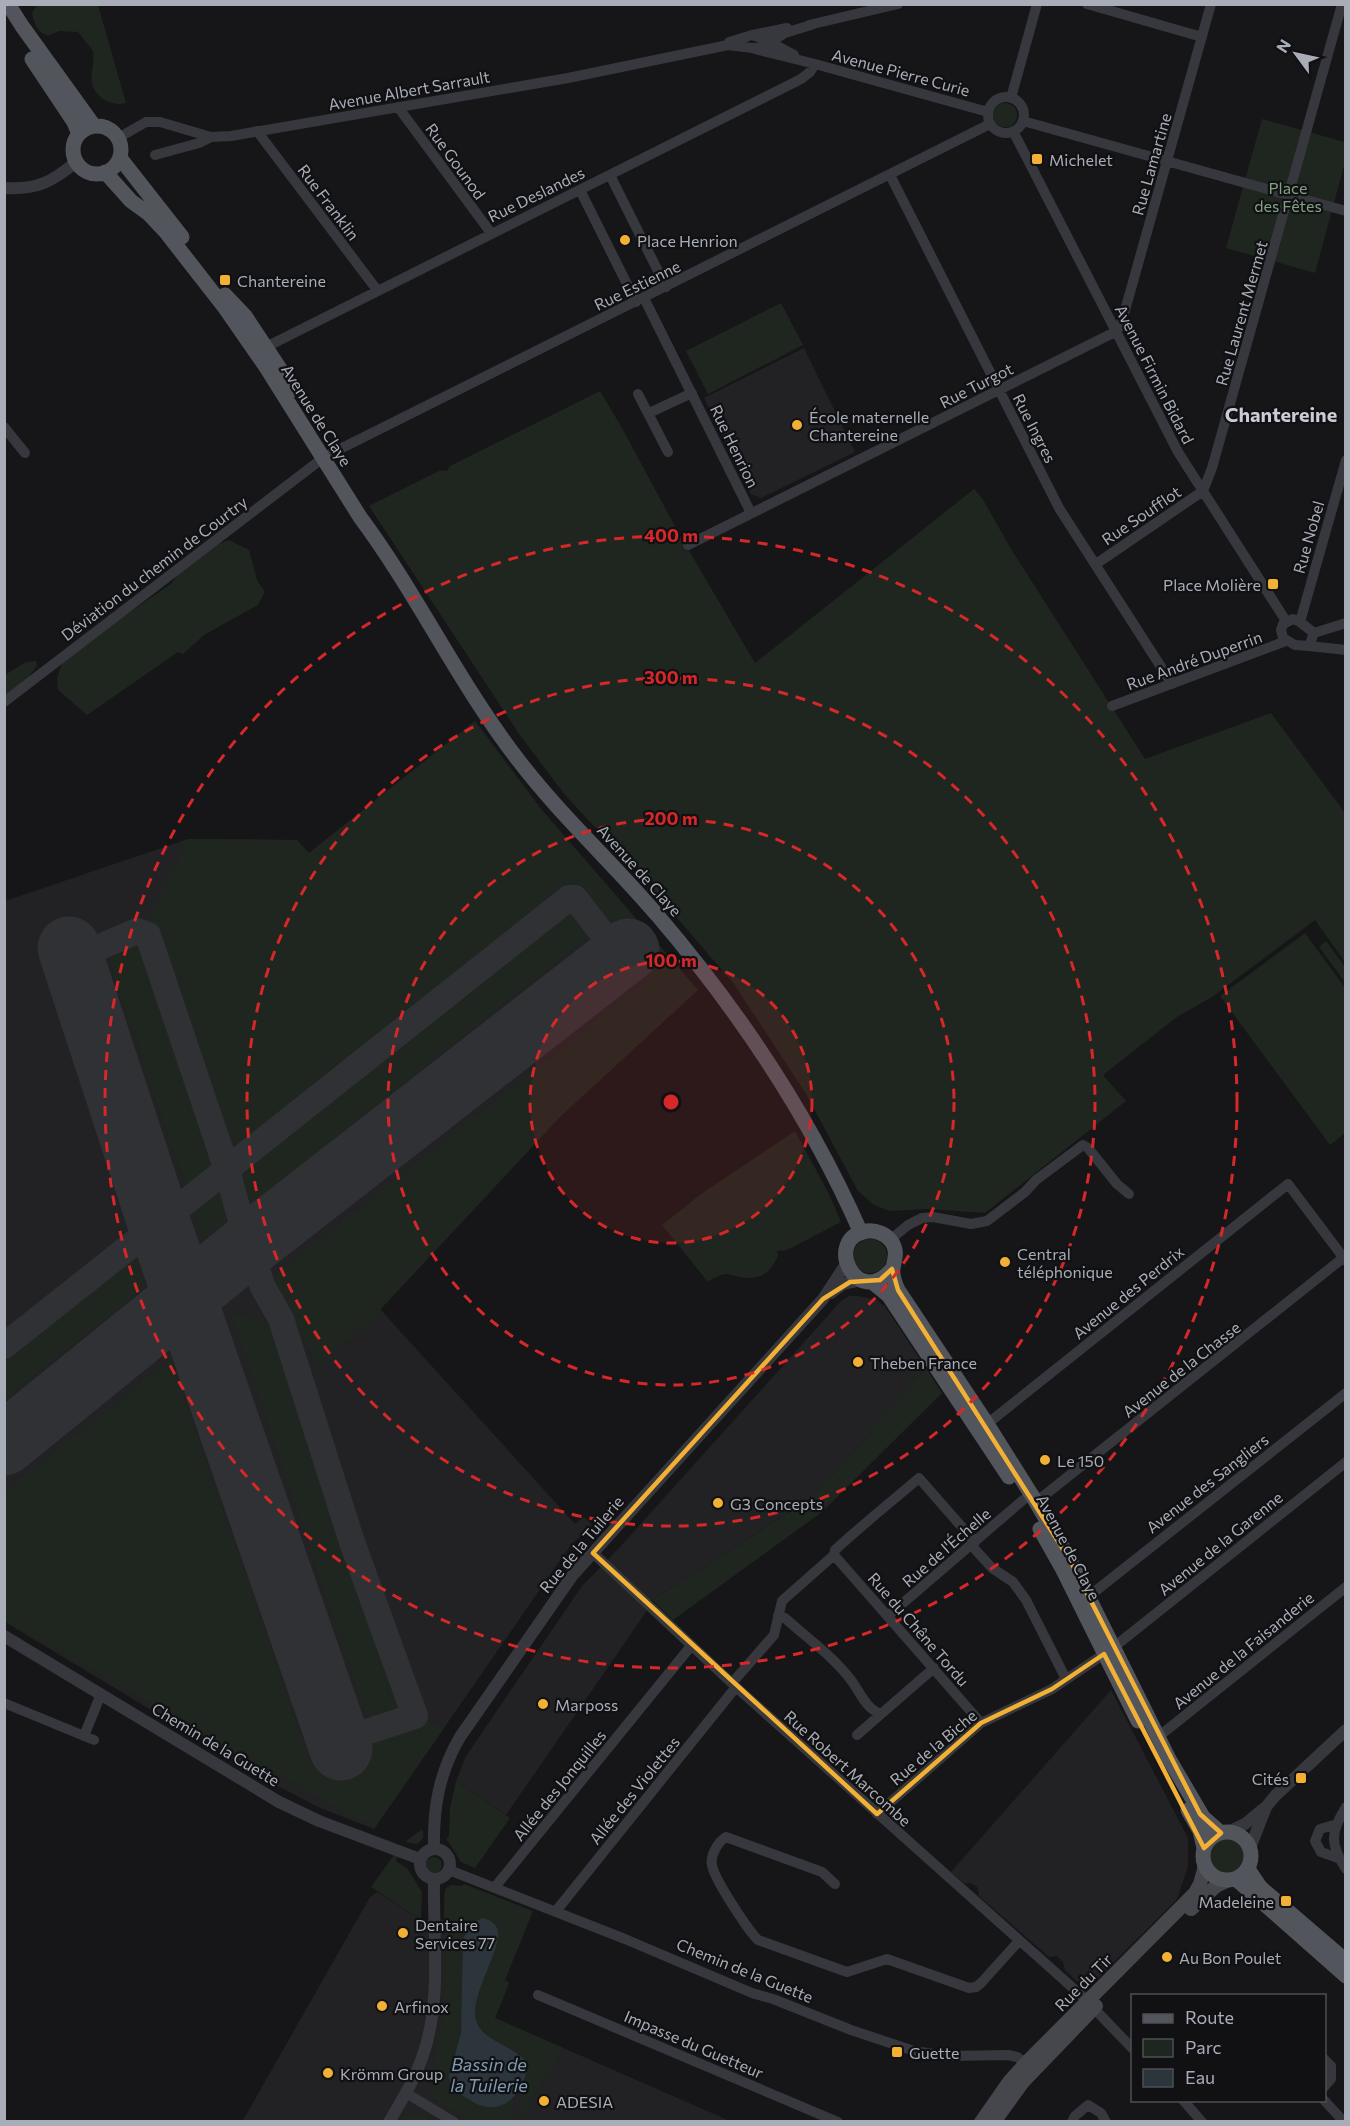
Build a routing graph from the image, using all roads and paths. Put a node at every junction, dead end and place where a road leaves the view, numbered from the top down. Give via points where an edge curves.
1 (8, 4) edge
2 (898, 4) edge
3 (1037, 4) edge
4 (1087, 4) edge
5 (1211, 4) edge
6 (1342, 4) edge
7 (4, 16) edge
8 (814, 24) junction
9 (752, 35) junction
10 (1202, 37) junction
11 (771, 42) junction
12 (752, 48) junction
13 (709, 49) junction
14 (811, 63) junction
15 (1011, 98) junction
16 (398, 107) junction
17 (988, 112) junction
18 (1023, 121) junction
19 (990, 124) junction
20 (94, 126) junction
21 (257, 131) junction
22 (1013, 131) junction
23 (79, 134) junction
24 (211, 137) junction
25 (118, 138) junction
26 (155, 155) dead end
27 (120, 158) junction
28 (76, 162) junction
29 (1168, 162) junction
30 (105, 172) junction
31 (610, 175) junction
32 (890, 175) junction
33 (4, 188) edge
34 (580, 190) junction
35 (1290, 195) junction
36 (1346, 211) edge
37 (491, 233) junction
38 (666, 287) junction
39 (377, 290) junction
40 (640, 300) junction
41 (225, 308) junction
42 (1116, 331) junction
43 (265, 346) junction
44 (999, 391) junction
45 (638, 393) dead end
46 (692, 393) junction
47 (649, 413) junction
48 (4, 427) edge
49 (668, 452) dead end
50 (25, 453) dead end
51 (326, 457) junction
52 (1346, 460) edge
53 (1203, 491) junction
54 (751, 513) junction
55 (688, 545) dead end
56 (1095, 564) junction
57 (1286, 621) junction
58 (1300, 622) junction
59 (1346, 623) edge
60 (1312, 638) junction
61 (1286, 641) junction
62 (1342, 649) edge
63 (1172, 684) junction
64 (4, 702) edge
65 (1112, 706) dead end
66 (1129, 1194) dead end
67 (861, 1233) junction
68 (890, 1240) junction
69 (1344, 1260) edge
70 (846, 1264) junction
71 (892, 1269) junction
72 (867, 1281) junction
73 (823, 1299) junction
74 (1346, 1392) edge
75 (987, 1424) junction
76 (1346, 1462) edge
77 (1030, 1501) junction
78 (973, 1543) junction
79 (593, 1553) junction
80 (834, 1555) junction
81 (1346, 1587) edge
82 (1088, 1597) junction
83 (778, 1616) junction
84 (888, 1616) junction
85 (4, 1636) edge
86 (691, 1646) junction
87 (1109, 1651) junction
88 (934, 1668) junction
89 (1066, 1679) junction
90 (734, 1685) junction
91 (101, 1694) junction
92 (4, 1702) edge
93 (881, 1714) junction
94 (981, 1723) junction
95 (1346, 1730) edge
96 (857, 1736) dead end
97 (1158, 1737) junction
98 (1266, 1807) junction
99 (1346, 1807) edge
100 (877, 1814) junction
101 (1334, 1825) junction
102 (1225, 1833) junction
103 (1204, 1848) junction
104 (1250, 1848) junction
105 (434, 1849) junction
106 (1338, 1857) junction
107 (420, 1859) junction
108 (1205, 1866) junction
109 (1346, 1869) edge
110 (449, 1870) junction
111 (1237, 1876) junction
112 (434, 1880) junction
113 (836, 1884) dead end
114 (495, 1887) junction
115 (556, 1911) junction
116 (1019, 1941) junction
117 (1346, 1961) edge
118 (1346, 1976) edge
119 (538, 1995) dead end
120 (1090, 2005) junction
121 (1131, 2047) edge
122 (1326, 2061) edge
123 (1030, 2067) junction
124 (1326, 2085) edge
125 (406, 2093) junction
126 (1185, 2102) edge
127 (1326, 2102) edge
128 (389, 2121) edge
129 (454, 2121) edge
130 (838, 2121) edge
131 (981, 2121) edge
132 (994, 2121) edge
133 (1072, 2121) edge
134 (1106, 2121) edge
135 (1202, 2121) edge
136 (1341, 2121) edge

1 - 20 main road
2 - 8 street, Avenue Albert Sarrault
3 - 15 street
4 - 10 street
5 - 10 street, Rue Lamartine
6 - 35 street, Rue Laurent Mermet
7 - 23 main road
8 - 9 street, Avenue Albert Sarrault
8 - 11 street, Avenue Albert Sarrault
9 - 11 street
9 - 13 street, Avenue Albert Sarrault
10 - 29 street, Rue Lamartine
11 - 12 street, Avenue Albert Sarrault
11 - 14 street, Avenue Pierre Curie
12 - 13 street, Avenue Albert Sarrault via 736,45
12 - 14 street, Avenue Pierre Curie
13 - 16 street, Avenue Albert Sarrault via 598,73
14 - 17 street, Avenue Pierre Curie
14 - 31 street, Rue Deslandes via 810,72 801,80
15 - 17 street via 994,101
15 - 18 street via 1023,110
16 - 21 street, Avenue Albert Sarrault
16 - 37 street, Rue Gounod
17 - 19 street
18 - 22 street
18 - 29 street
19 - 22 street via 998,131
19 - 32 street, Rue Estienne
20 - 23 main road
20 - 25 main road via 105,127
21 - 24 street, Avenue Albert Sarrault
21 - 39 street, Rue Franklin
22 - 42 street, Avenue Firmin Bidard
23 - 28 main road via 74,143
24 - 25 street, Avenue Albert Sarrault via 160,122 146,122
24 - 26 street
25 - 27 main road
27 - 30 main road
27 - 43 main road, Avenue de Claye
28 - 30 main road via 92,174
28 - 33 street via 50,182 30,188
29 - 35 street
29 - 42 street, Rue Lamartine
30 - 41 main road, Avenue de Claye via 165,231
31 - 34 street, Rue Deslandes
31 - 38 street
32 - 38 street, Rue Estienne
32 - 44 street, Rue Ingres
34 - 37 street, Rue Deslandes
34 - 40 street
35 - 36 street
35 - 53 street, Rue Laurent Mermet
37 - 39 street, Rue Deslandes
38 - 40 street, Rue Estienne
39 - 43 street, Rue Deslandes
40 - 46 street, Rue Henrion
40 - 51 street, Rue Estienne
41 - 43 main road, Avenue de Claye via 257,345
41 - 51 main road, Avenue de Claye
42 - 44 street, Rue Turgot
42 - 53 street, Avenue Firmin Bidard via 1178,452
43 - 51 main road, Avenue de Claye
44 - 54 street, Rue Turgot
44 - 56 street, Rue Ingres via 1059,507
45 - 47 street
46 - 47 street, Rue Henrion
46 - 54 street, Rue Henrion
47 - 49 street
48 - 50 street
51 - 64 street, Déviation du chemin de Courtry
51 - 67 main road, Avenue de Claye via 365,514 474,697 518,759 658,915 741,1020 806,1124
52 - 58 street, Rue Nobel
53 - 56 street, Rue Soufflot
53 - 57 street, Avenue Firmin Bidard
54 - 55 street, Rue Turgot
56 - 63 street, Rue Ingres
57 - 58 street
57 - 61 street via 1281,630
58 - 60 street
59 - 60 street
60 - 61 street via 1295,645
60 - 62 street
61 - 63 street, Rue André Duperrin
63 - 65 street, Rue André Duperrin
66 - 68 street via 1083,1145 987,1221 971,1224 922,1218
67 - 68 main road via 880,1232
67 - 70 main road via 846,1249
68 - 71 main road, Avenue de Claye via 896,1254
69 - 75 street, Avenue des Perdrix via 1287,1184
69 - 77 street, Avenue de la Chasse
70 - 72 main road, Avenue de Claye via 855,1277
70 - 73 street, Rue de la Tuilerie
71 - 72 main road via 880,1280
71 - 75 main road, Avenue de Claye via 898,1290
72 - 73 street, Rue de la Tuilerie via 843,1284
72 - 77 main road, Avenue de Claye via 889,1296
73 - 79 street, Rue de la Tuilerie
74 - 82 street, Avenue des Sangliers
75 - 77 main road, Avenue de Claye
76 - 87 street, Avenue de la Garenne
77 - 78 street, Rue de l'Échelle
77 - 82 main road, Avenue de Claye via 1070,1560
77 - 87 main road, Avenue de Claye
78 - 80 street, Allée des Violettes via 920,1478 834,1550
78 - 84 street, Rue de l'Échelle
78 - 89 street via 992,1568 1013,1582 1026,1600
79 - 86 street, Rue Robert Marcombe
79 - 105 street, Rue de la Tuilerie via 563,1588 453,1749 437,1791
80 - 83 street, Allée des Violettes via 784,1599
80 - 84 street, Rue du Chêne Tordu
81 - 97 street, Avenue de la Faisanderie
82 - 87 main road, Avenue de Claye
83 - 90 street, Allée des Violettes via 774,1635
83 - 93 street via 833,1660 862,1698
84 - 88 street, Rue du Chêne Tordu
85 - 91 street, Chemin de la Guette
86 - 90 street, Rue Robert Marcombe
86 - 114 street, Allée des Jonquilles
87 - 89 street, Rue de la Biche
87 - 97 main road, Avenue de Claye
87 - 103 main road, Avenue de Claye via 1140,1724 1200,1832
88 - 93 street
88 - 94 street, Rue du Chêne Tordu
89 - 94 street, Rue de la Biche
90 - 100 street, Rue Robert Marcombe
90 - 115 street, Allée des Violettes
91 - 92 street via 89,1738
91 - 107 street, Chemin de la Guette via 279,1802
93 - 96 street
94 - 100 street, Rue de la Biche
95 - 98 street
97 - 102 main road, Avenue de Claye via 1203,1818
98 - 102 street via 1245,1824
98 - 104 street
99 - 101 street
100 - 116 street, Rue Robert Marcombe
101 - 106 street
101 - 106 street via 1320,1829 1315,1841 1321,1852
102 - 103 main road via 1214,1836
102 - 104 main road via 1237,1834
103 - 108 main road
104 - 111 main road via 1251,1858
105 - 107 street
105 - 110 street via 444,1852 450,1860
106 - 109 street
107 - 112 street via 422,1873
108 - 111 main road via 1218,1879
108 - 120 main road, Rue du Tir via 1195,1893
110 - 112 street
110 - 114 street, Chemin de la Guette
111 - 117 main road via 1267,1893
111 - 118 main road
111 - 120 main road, Rue du Tir via 1216,1886
112 - 125 street via 434,2007 423,2055
113 - 116 street via 822,1872 726,1837 712,1858 719,1880 758,1940 847,1972 887,1959 969,1988 976,1987
114 - 115 street, Chemin de la Guette
115 - 123 street, Chemin de la Guette via 752,1993 903,2047 947,2056 1008,2055
116 - 120 street, Rue Robert Marcombe
119 - 130 street, Impasse du Guetteur
120 - 121 street, Rue Robert Marcombe
120 - 123 main road, Rue du Tir
122 - 124 street via 1331,2066 1331,2079
123 - 131 main road, Rue du Tir via 1009,2082
123 - 132 main road, Rue du Tir
125 - 128 street
125 - 129 street
126 - 135 street
127 - 136 street
133 - 134 street via 1088,2105 1101,2112

